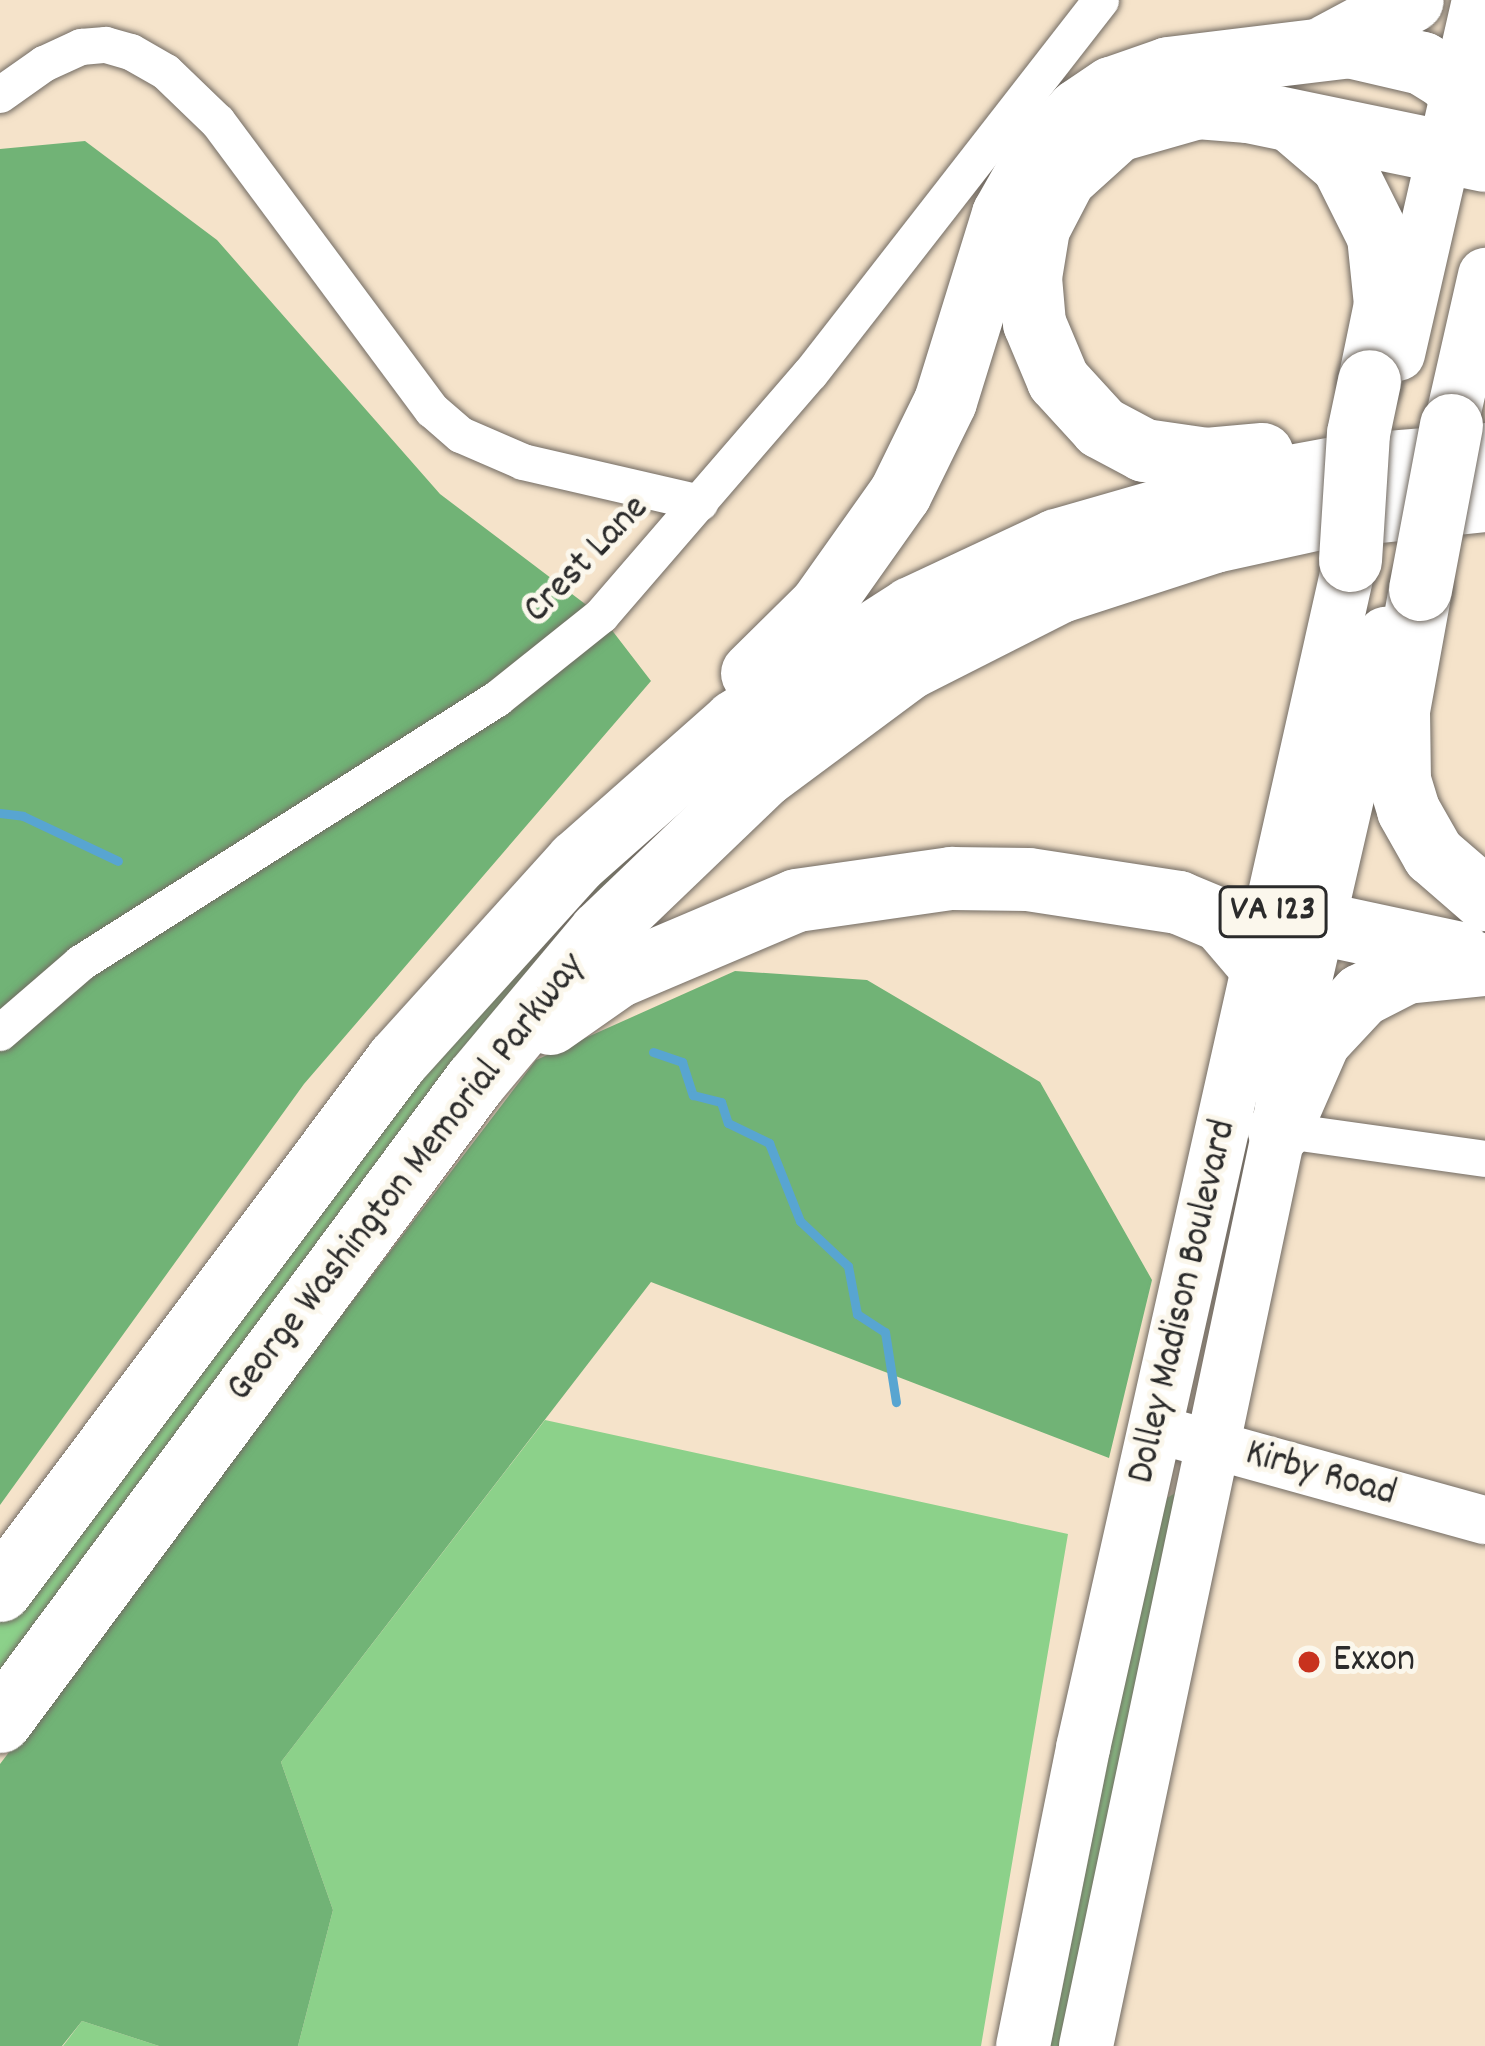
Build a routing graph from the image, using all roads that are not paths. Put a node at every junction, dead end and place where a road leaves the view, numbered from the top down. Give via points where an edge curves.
1 (1101, 0) edge
2 (1412, 0) edge
3 (1479, 0) edge
4 (1328, 45) junction
5 (0, 94) edge
6 (1292, 121) junction
7 (1468, 131) edge
8 (1485, 275) edge
9 (1381, 380) junction
10 (1471, 424) edge
11 (1485, 500) edge
12 (700, 503) junction
13 (1485, 529) edge
14 (1366, 571) junction
15 (615, 825) junction
16 (1485, 899) edge
17 (1284, 934) junction
18 (1485, 961) edge
19 (0, 1034) edge
20 (1252, 1126) junction
21 (440, 1127) junction
22 (1485, 1159) edge
23 (1156, 1430) junction
24 (1212, 1445) junction
25 (1485, 1520) edge
26 (0, 1590) edge
27 (0, 1721) edge
28 (1023, 2046) edge
29 (1086, 2046) edge

1 - 12 street, Crest Lane
2 - 4 highway
3 - 7 main road
4 - 7 highway via 1409,57
4 - 15 highway via 1148,74 1094,98 1051,136 1003,214 945,401 881,524 820,606 701,718
5 - 12 street via 82,47 131,52 166,72 218,122 432,410 461,435 523,463
6 - 7 highway
6 - 9 highway via 1342,164 1378,236
6 - 10 highway via 1230,108 1180,109 1117,130 1075,164 1045,210 1031,262 1034,323 1050,366 1101,427 1172,456 1241,457
7 - 9 main road
8 - 10 main road
9 - 14 highway, bridge via 1358,433
10 - 14 highway, bridge
10 - 15 highway, George Washington Memorial Parkway via 1351,465 1107,523 1008,560 774,692
11 - 14 highway, George Washington Memorial Parkway
12 - 19 street, Crest Lane via 601,616 543,667 138,923
13 - 14 highway
14 - 16 highway via 1399,710 1399,780 1408,811 1433,854
14 - 17 main road, Dolley Madison Boulevard / VA 123
14 - 21 highway, George Washington Memorial Parkway via 1214,541 1060,591 949,644 764,775 660,870 539,1002
15 - 26 highway, George Washington Memorial Parkway via 374,1089
17 - 18 highway
17 - 20 main road, Dolley Madison Boulevard / VA 123
17 - 20 main road, Dolley Madison Boulevard / VA 123 via 1290,1045
17 - 21 highway via 1178,902 1028,879 839,890 749,917 617,976 566,1007
18 - 20 highway via 1406,972 1361,995
20 - 22 street
20 - 23 main road, Dolley Madison Boulevard / VA 123
20 - 24 main road, Dolley Madison Boulevard / VA 123
21 - 27 highway, George Washington Memorial Parkway
23 - 24 main road, Kirby Road
23 - 28 main road, Dolley Madison Boulevard / VA 123
24 - 25 main road, Kirby Road
24 - 29 main road, Dolley Madison Boulevard / VA 123

